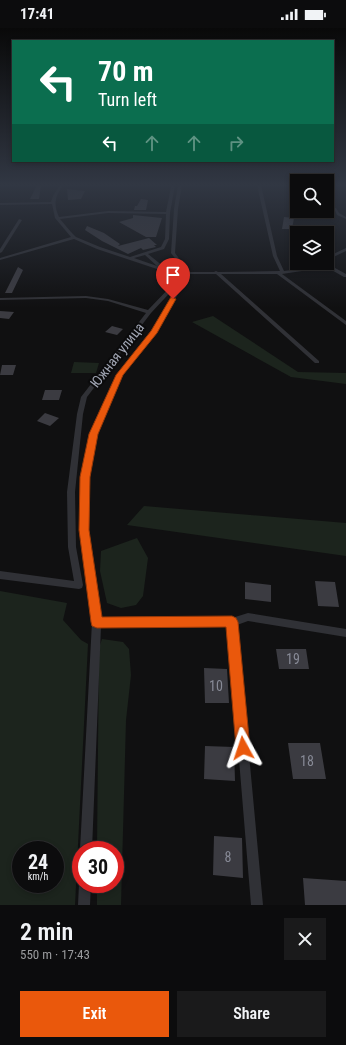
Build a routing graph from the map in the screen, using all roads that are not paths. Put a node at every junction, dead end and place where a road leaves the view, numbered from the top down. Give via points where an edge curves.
1 (16, 226) edge
2 (63, 226) edge
3 (168, 226) edge
4 (175, 226) edge
5 (268, 226) edge
6 (73, 238) junction
7 (346, 249) edge
8 (0, 252) edge
9 (146, 254) junction
10 (334, 255) edge
11 (130, 258) junction
12 (0, 259) edge
13 (334, 269) edge
14 (164, 270) junction
15 (300, 270) edge
16 (216, 272) junction
17 (280, 272) junction
18 (188, 273) junction
19 (346, 276) edge
20 (0, 299) edge
21 (150, 312) junction
22 (346, 324) edge
23 (317, 362) dead end
24 (0, 575) edge
25 (97, 622) junction
26 (232, 622) junction
27 (346, 633) edge
28 (86, 841) edge
29 (85, 893) edge
30 (84, 905) edge
31 (257, 905) edge

1 - 8 street
2 - 6 street
3 - 9 street via 167,239 163,248
4 - 18 street via 172,253 185,266
5 - 17 street
6 - 11 street
6 - 12 street
7 - 10 street
9 - 11 street
9 - 14 street
11 - 14 street
13 - 19 street
14 - 21 street, Южная улица via 176,277 176,283
15 - 17 street
16 - 17 street
16 - 18 street
16 - 23 street
17 - 22 street
18 - 25 street via 154,332 120,375 94,434 85,477 84,530
20 - 21 street via 86,297 108,300
21 - 24 street, Южная улица via 84,397 71,492 72,547 79,585
25 - 26 street
25 - 28 street
26 - 27 street via 248,617
26 - 31 street
29 - 30 street

